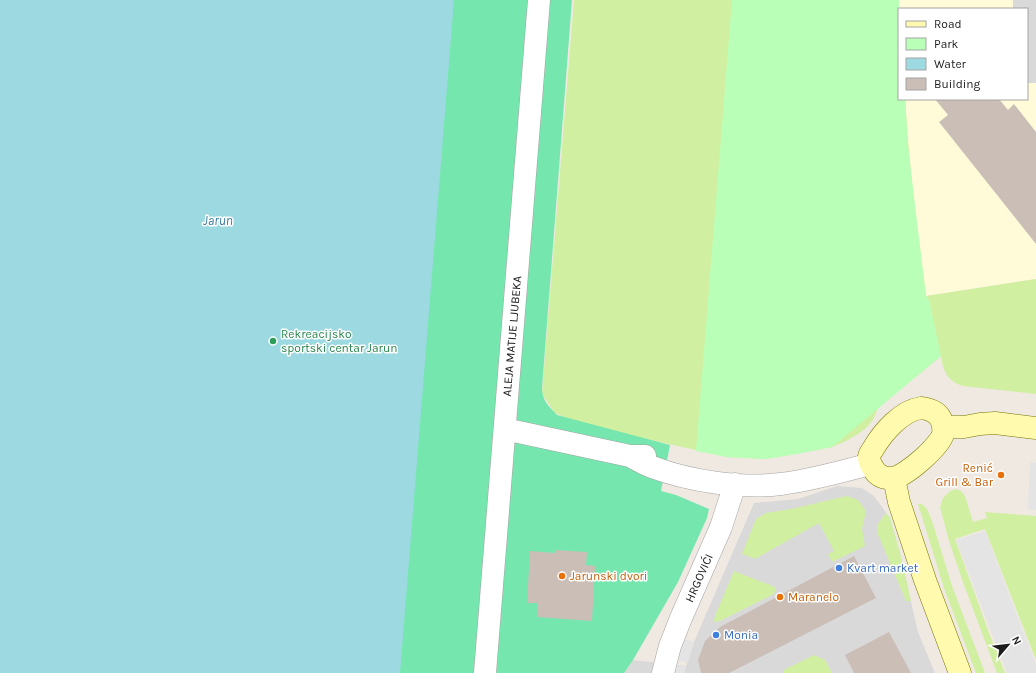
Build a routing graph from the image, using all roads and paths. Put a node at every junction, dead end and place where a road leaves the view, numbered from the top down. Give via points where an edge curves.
1 (539, 0) edge
2 (944, 427) junction
3 (505, 428) junction
4 (1036, 428) edge
5 (870, 464) junction
6 (894, 478) junction
7 (735, 484) junction
8 (485, 673) edge
9 (663, 673) edge
10 (960, 673) edge

1 - 3 street, ALEJA MATIJE LJUBEKA
2 - 4 street via 995,424
2 - 5 street via 937,413 930,409 913,409 880,437 869,456
2 - 6 street via 939,442 932,451
3 - 7 street via 630,456 669,459 708,471
3 - 8 street, ALEJA MATIJE LJUBEKA
5 - 6 street via 880,476
5 - 7 street via 779,484
6 - 10 street via 899,502 925,580
7 - 9 street, HRGOVIĆI via 722,527 678,625

